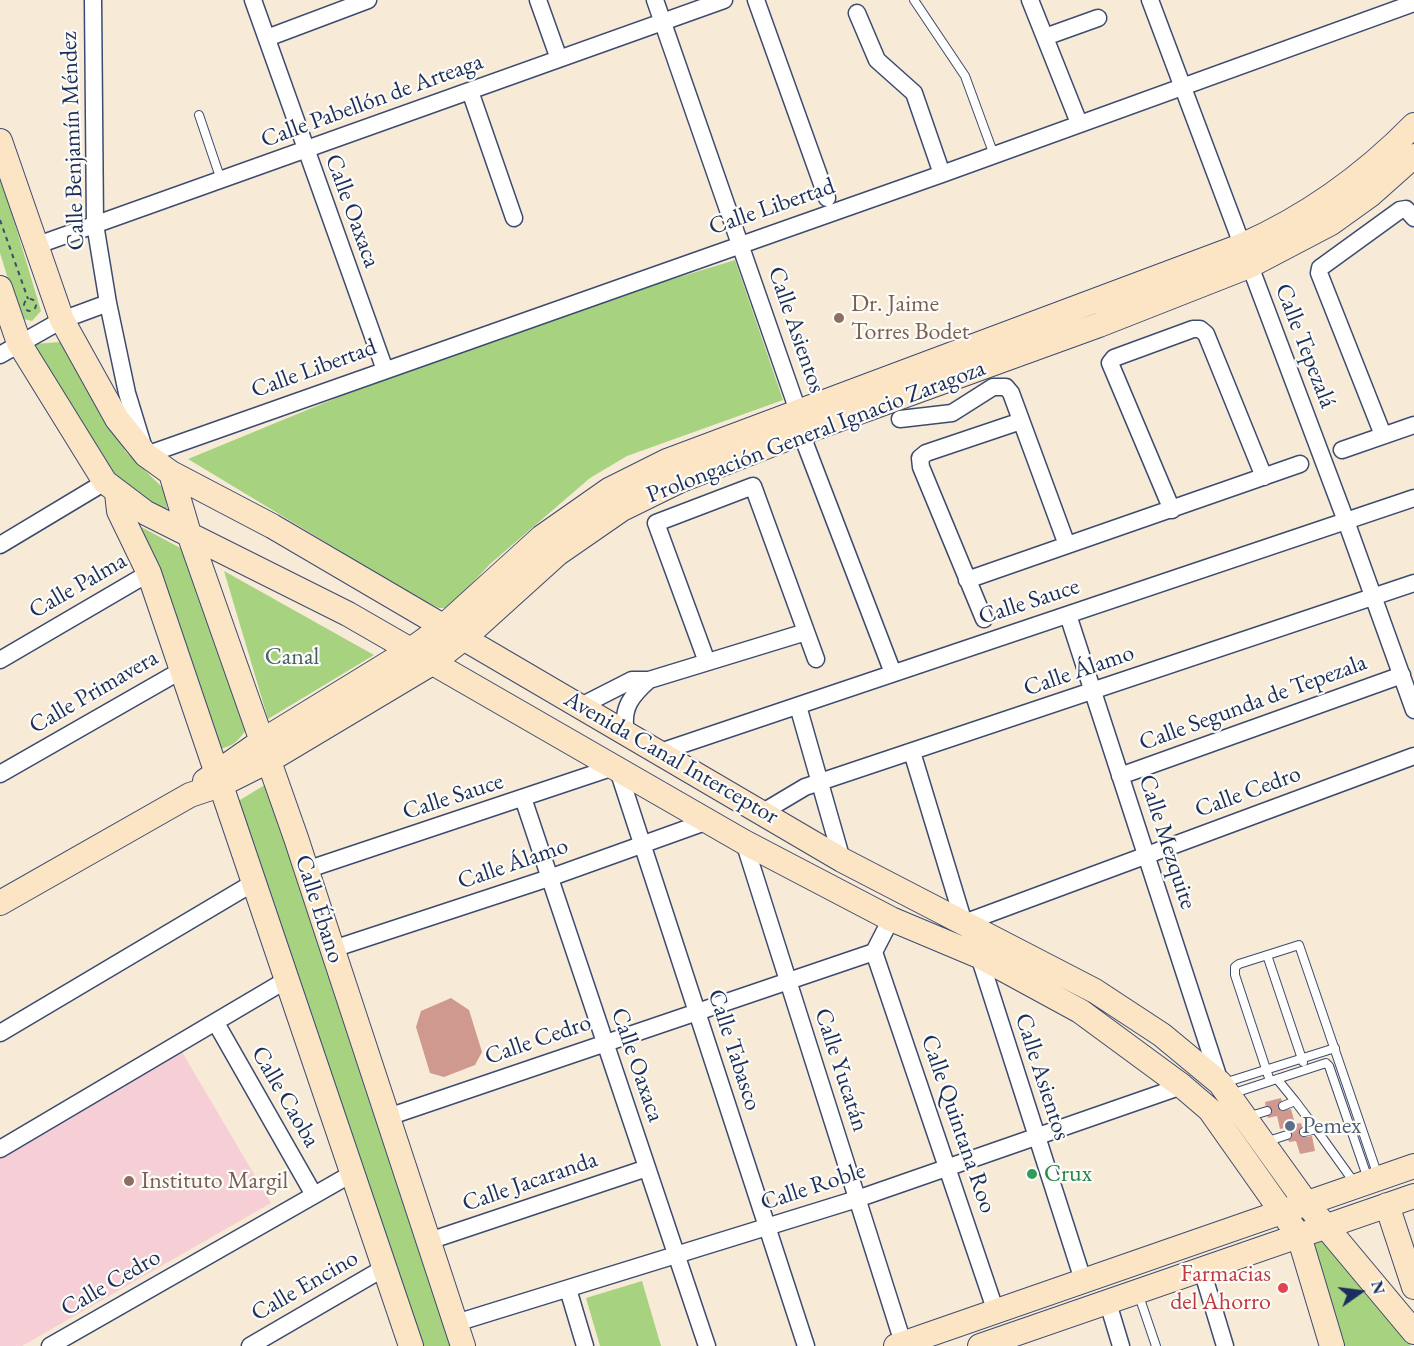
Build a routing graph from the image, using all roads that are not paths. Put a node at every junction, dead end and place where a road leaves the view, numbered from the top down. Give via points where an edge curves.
1 (93, 0) edge
2 (253, 0) edge
3 (368, 0) edge
4 (538, 0) edge
5 (655, 0) edge
6 (724, 0) edge
7 (756, 0) edge
8 (914, 0) edge
9 (1030, 0) edge
10 (1150, 0) edge
11 (1414, 3) edge
12 (1386, 6) edge
13 (857, 13) dead end
14 (1098, 18) dead end
15 (663, 21) junction
16 (267, 38) junction
17 (1045, 38) junction
18 (559, 59) junction
19 (1182, 87) junction
20 (470, 91) junction
21 (199, 115) dead end
22 (1079, 123) junction
23 (1414, 125) edge
24 (0, 141) edge
25 (305, 151) junction
26 (994, 155) junction
27 (1414, 156) edge
28 (1414, 168) edge
29 (942, 174) junction
30 (1390, 178) junction
31 (222, 180) junction
32 (827, 198) dead end
33 (514, 218) dead end
34 (1414, 218) edge
35 (95, 224) junction
36 (741, 243) junction
37 (35, 246) junction
38 (1245, 256) junction
39 (0, 288) edge
40 (108, 303) junction
41 (62, 320) junction
42 (10, 349) edge
43 (385, 370) junction
44 (867, 410) junction
45 (1021, 421) junction
46 (800, 422) junction
47 (1414, 425) edge
48 (1383, 435) junction
49 (1342, 450) dead end
50 (146, 455) junction
51 (1300, 464) dead end
52 (171, 472) junction
53 (1264, 477) junction
54 (111, 487) junction
55 (1414, 498) edge
56 (1172, 510) junction
57 (1346, 521) junction
58 (189, 534) junction
59 (0, 545) edge
60 (1068, 545) junction
61 (149, 573) junction
62 (967, 579) junction
63 (1414, 583) edge
64 (1373, 596) junction
65 (1068, 615) junction
66 (984, 619) dead end
67 (454, 632) junction
68 (806, 632) junction
69 (412, 649) junction
70 (816, 659) dead end
71 (0, 660) edge
72 (432, 663) junction
73 (707, 663) junction
74 (182, 670) junction
75 (893, 673) junction
76 (1402, 675) junction
77 (649, 680) junction
78 (1093, 691) junction
79 (581, 706) junction
80 (798, 706) junction
81 (1414, 710) edge
82 (626, 732) junction
83 (265, 751) junction
84 (660, 752) junction
85 (912, 752) junction
86 (1414, 756) edge
87 (616, 768) junction
88 (0, 774) edge
89 (1120, 776) junction
90 (217, 778) junction
91 (819, 782) junction
92 (657, 792) junction
93 (523, 798) junction
94 (763, 812) junction
95 (708, 821) junction
96 (744, 842) junction
97 (642, 844) junction
98 (768, 854) junction
99 (1146, 855) junction
100 (842, 860) junction
101 (306, 870) junction
102 (549, 878) junction
103 (253, 883) junction
104 (0, 903) edge
105 (891, 919) junction
106 (964, 923) junction
107 (333, 949) junction
108 (874, 951) junction
109 (1267, 955) junction
110 (979, 956) junction
111 (288, 979) junction
112 (787, 981) junction
113 (696, 1010) junction
114 (216, 1023) junction
115 (0, 1032) edge
116 (604, 1042) junction
117 (1335, 1048) junction
118 (1302, 1059) junction
119 (1305, 1069) junction
120 (1266, 1071) junction
121 (1274, 1080) junction
122 (1182, 1086) junction
123 (1224, 1089) junction
124 (1295, 1101) junction
125 (1283, 1106) dead end
126 (1267, 1111) dead end
127 (388, 1117) junction
128 (1244, 1118) junction
129 (1316, 1129) junction
130 (1304, 1132) dead end
131 (1287, 1136) dead end
132 (1036, 1138) junction
133 (1262, 1143) junction
134 (0, 1149) edge
135 (1414, 1166) edge
136 (948, 1167) junction
137 (647, 1168) junction
138 (353, 1173) junction
139 (1368, 1182) junction
140 (314, 1195) junction
141 (1414, 1196) edge
142 (857, 1199) junction
143 (1307, 1204) junction
144 (1387, 1205) junction
145 (1282, 1212) junction
146 (767, 1227) junction
147 (1325, 1227) junction
148 (1299, 1236) junction
149 (429, 1241) junction
150 (676, 1254) junction
151 (384, 1268) junction
152 (1202, 1270) junction
153 (1083, 1280) junction
154 (1414, 1287) edge
155 (568, 1289) junction
156 (1138, 1293) junction
157 (1108, 1303) junction
158 (996, 1312) junction
159 (1414, 1332) edge
160 (460, 1335) edge
161 (1007, 1341) edge
162 (901, 1345) edge
163 (50, 1346) edge
164 (250, 1346) edge
165 (411, 1346) edge
166 (585, 1346) edge
167 (707, 1346) edge
168 (806, 1346) edge
169 (980, 1346) edge
170 (1121, 1346) edge
171 (1156, 1346) edge
172 (1225, 1346) edge
173 (1332, 1346) edge

1 - 35 street, Calle Benjamín Méndez
2 - 16 street, Calle Oaxaca
3 - 16 street
4 - 18 street
5 - 15 street, Calle Asientos
6 - 15 street, Calle Pabellón de Arteaga
7 - 32 street, Calle Libertad
8 - 26 lane via 965,76
9 - 17 street
10 - 19 street, Calle Tepezalá
11 - 12 street, Calle Libertad
12 - 19 street, Calle Libertad
13 - 29 street via 877,60 914,93
14 - 17 street
15 - 18 street, Calle Pabellón de Arteaga
15 - 36 street, Calle Asientos
16 - 25 street, Calle Oaxaca
17 - 22 street
18 - 20 street, Calle Pabellón de Arteaga
19 - 22 street, Calle Libertad
19 - 38 street, Calle Tepezalá
20 - 25 street, Calle Pabellón de Arteaga
20 - 33 street
21 - 31 lane
22 - 26 street, Calle Libertad
23 - 38 main road, Prolongación General Ignacio Zaragoza via 1372,165
24 - 37 main road, Avenida Canal Interceptor
25 - 31 street, Calle Pabellón de Arteaga
25 - 43 street, Calle Oaxaca
26 - 29 street, Calle Libertad
27 - 30 main road, Prolongación General Ignacio Zaragoza
28 - 30 street
29 - 36 street, Calle Libertad
30 - 38 main road, Prolongación General Ignacio Zaragoza via 1331,223
31 - 35 street, Calle Pabellón de Arteaga
34 - 48 street via 1406,209 1400,210 1320,268 1319,273
35 - 37 street, Calle Pabellón de Arteaga
35 - 40 street, Calle Benjamín Méndez
36 - 43 street, Calle Libertad
36 - 46 street, Calle Asientos
37 - 41 main road, Avenida Canal Interceptor
38 - 44 main road, Prolongación General Ignacio Zaragoza via 1099,325
38 - 46 main road, Prolongación General Ignacio Zaragoza
38 - 57 street, Calle Tepezalá
39 - 42 main road, Avenida Canal Interceptor
40 - 41 street
40 - 50 street, Calle Benjamín Méndez via 127,393
41 - 42 street
41 - 50 main road, Avenida Canal Interceptor via 117,419
42 - 54 main road, Avenida Canal Interceptor
43 - 50 street, Calle Libertad
44 - 45 street via 913,427 939,427 991,401 1013,400
44 - 46 main road, Prolongación General Ignacio Zaragoza
45 - 60 street
45 - 62 street via 920,458
46 - 67 main road, Prolongación General Ignacio Zaragoza via 622,509
46 - 75 street, Calle Asientos
47 - 48 street
48 - 49 street
50 - 52 main road, Avenida Canal Interceptor
51 - 53 street
52 - 58 main road, Calle Ébano
52 - 67 main road, Avenida Canal Interceptor
53 - 56 street
53 - 56 street via 1206,334 1192,329 1114,358 1110,363
54 - 58 main road, Avenida Canal Interceptor via 146,513
54 - 59 street
54 - 61 main road
55 - 57 street, Calle Sauce
56 - 60 street
57 - 64 street, Calle Tepezalá
57 - 65 street, Calle Sauce
58 - 69 main road, Avenida Canal Interceptor
58 - 83 main road, Calle Ébano
60 - 62 street
61 - 71 street, Calle Palma
61 - 74 main road
62 - 66 street
63 - 64 street, Calle Álamo
64 - 76 street, Calle Tepezalá
64 - 78 street, Calle Álamo
65 - 75 street, Calle Sauce
65 - 78 street, Calle Mezquite
67 - 69 main road, Prolongación General Ignacio Zaragoza
67 - 72 main road, Prolongación General Ignacio Zaragoza
67 - 79 main road, Avenida Canal Interceptor
68 - 70 street
68 - 73 street
68 - 73 street via 753,486 656,523
69 - 72 main road, Avenida Canal Interceptor
69 - 83 main road, Prolongación General Ignacio Zaragoza
72 - 83 main road, Prolongación General Ignacio Zaragoza
72 - 87 main road, Avenida Canal Interceptor
73 - 77 street
74 - 88 street, Calle Primavera
74 - 90 main road
75 - 80 street, Calle Sauce
76 - 81 street, Calle Tepezalá
76 - 89 street, Calle Segunda de Tepezala
77 - 79 street via 632,680
77 - 82 street via 627,704
78 - 85 street, Calle Álamo
78 - 89 street, Calle Mezquite
79 - 82 main road, Avenida Canal Interceptor
80 - 84 street, Calle Sauce
80 - 91 street
82 - 84 main road, Avenida Canal Interceptor
83 - 90 main road, Prolongación General Ignacio Zaragoza
83 - 101 main road, Calle Ébano
84 - 94 main road, Avenida Canal Interceptor
85 - 91 street, Calle Álamo
85 - 106 street
86 - 99 street, Calle Cedro
87 - 92 main road, Avenida Canal Interceptor
87 - 93 street, Calle Sauce
87 - 97 street, Calle Tabasco
89 - 99 street, Calle Mezquite
90 - 103 main road
90 - 104 main road, Prolongación General Ignacio Zaragoza
91 - 94 street, Calle Álamo via 792,792
91 - 100 street
92 - 94 main road via 751,824
92 - 95 main road, Avenida Canal Interceptor
93 - 101 street, Calle Sauce
93 - 102 street, Calle Oaxaca
94 - 100 main road, Avenida Canal Interceptor
95 - 96 main road, Avenida Canal Interceptor
95 - 97 street, Calle Álamo
96 - 98 main road, Avenida Canal Interceptor
96 - 112 street, Calle Yucatán
97 - 102 street, Calle Álamo
97 - 113 street, Calle Tabasco
98 - 100 main road via 771,842 778,838
98 - 105 main road, Avenida Canal Interceptor
99 - 106 street, Calle Cedro
99 - 123 street, Calle Mezquite
100 - 106 main road, Avenida Canal Interceptor
101 - 107 main road, Calle Ébano
102 - 107 street, Calle Álamo
102 - 116 street, Calle Oaxaca
103 - 111 main road
103 - 115 street
105 - 108 street
105 - 110 main road, Avenida Canal Interceptor
106 - 123 main road, Avenida Canal Interceptor via 1095,991 1162,1035
107 - 127 main road, Calle Ébano
108 - 112 street, Calle Cedro
108 - 136 street, Calle Quintana Roo
109 - 117 lane via 1295,945 1302,948
109 - 118 lane
109 - 120 lane via 1239,964 1234,975
110 - 122 main road, Avenida Canal Interceptor via 1080,1011
110 - 132 street, Calle Asientos
111 - 114 street
111 - 138 main road
112 - 113 street, Calle Cedro
112 - 142 street, Calle Yucatán
113 - 116 street, Calle Cedro
113 - 146 street, Calle Tabasco
114 - 134 street
114 - 140 street, Calle Caoba
116 - 127 street, Calle Cedro
116 - 137 street, Calle Oaxaca
117 - 118 lane
117 - 139 lane
118 - 119 lane
118 - 120 lane
119 - 121 lane
119 - 139 lane via 1319,1063 1329,1066
120 - 121 lane
120 - 123 lane
121 - 123 lane
121 - 124 lane
122 - 132 street, Calle Roble
122 - 145 main road, Avenida Canal Interceptor via 1210,1110
123 - 128 main road, Avenida Canal Interceptor
124 - 125 lane
124 - 129 lane
126 - 128 lane
127 - 149 main road, Calle Ébano
128 - 133 main road, Avenida Canal Interceptor
129 - 130 lane
129 - 139 lane
131 - 133 lane
132 - 136 street, Calle Roble
132 - 153 street, Calle Asientos
133 - 143 main road, Avenida Canal Interceptor
135 - 139 main road
136 - 142 street, Calle Roble
136 - 158 street, Calle Quintana Roo
137 - 149 street, Calle Jacaranda
137 - 150 street, Calle Oaxaca
138 - 140 street, Calle Cedro
138 - 151 main road
139 - 143 main road
140 - 163 street, Calle Cedro
141 - 144 main road
142 - 146 street, Calle Roble
142 - 162 street, Calle Yucatán
143 - 145 main road
143 - 147 main road, Avenida Canal Interceptor
144 - 147 main road
144 - 154 main road
145 - 148 main road, Avenida Canal Interceptor
145 - 153 main road
146 - 150 street, Calle Roble
146 - 168 street, Calle Tabasco
147 - 148 main road
147 - 159 main road, Avenida Canal Interceptor
148 - 152 main road
148 - 173 main road, Avenida Canal Interceptor
149 - 160 main road, Calle Ébano
150 - 155 street, Calle Roble
150 - 167 street, Calle Oaxaca
151 - 164 street, Calle Encino
151 - 165 main road
152 - 156 main road
152 - 172 street
153 - 158 main road
155 - 160 street, Calle Roble
155 - 166 street
156 - 157 main road
156 - 171 lane
157 - 161 main road
157 - 170 street
158 - 162 main road
161 - 169 main road

